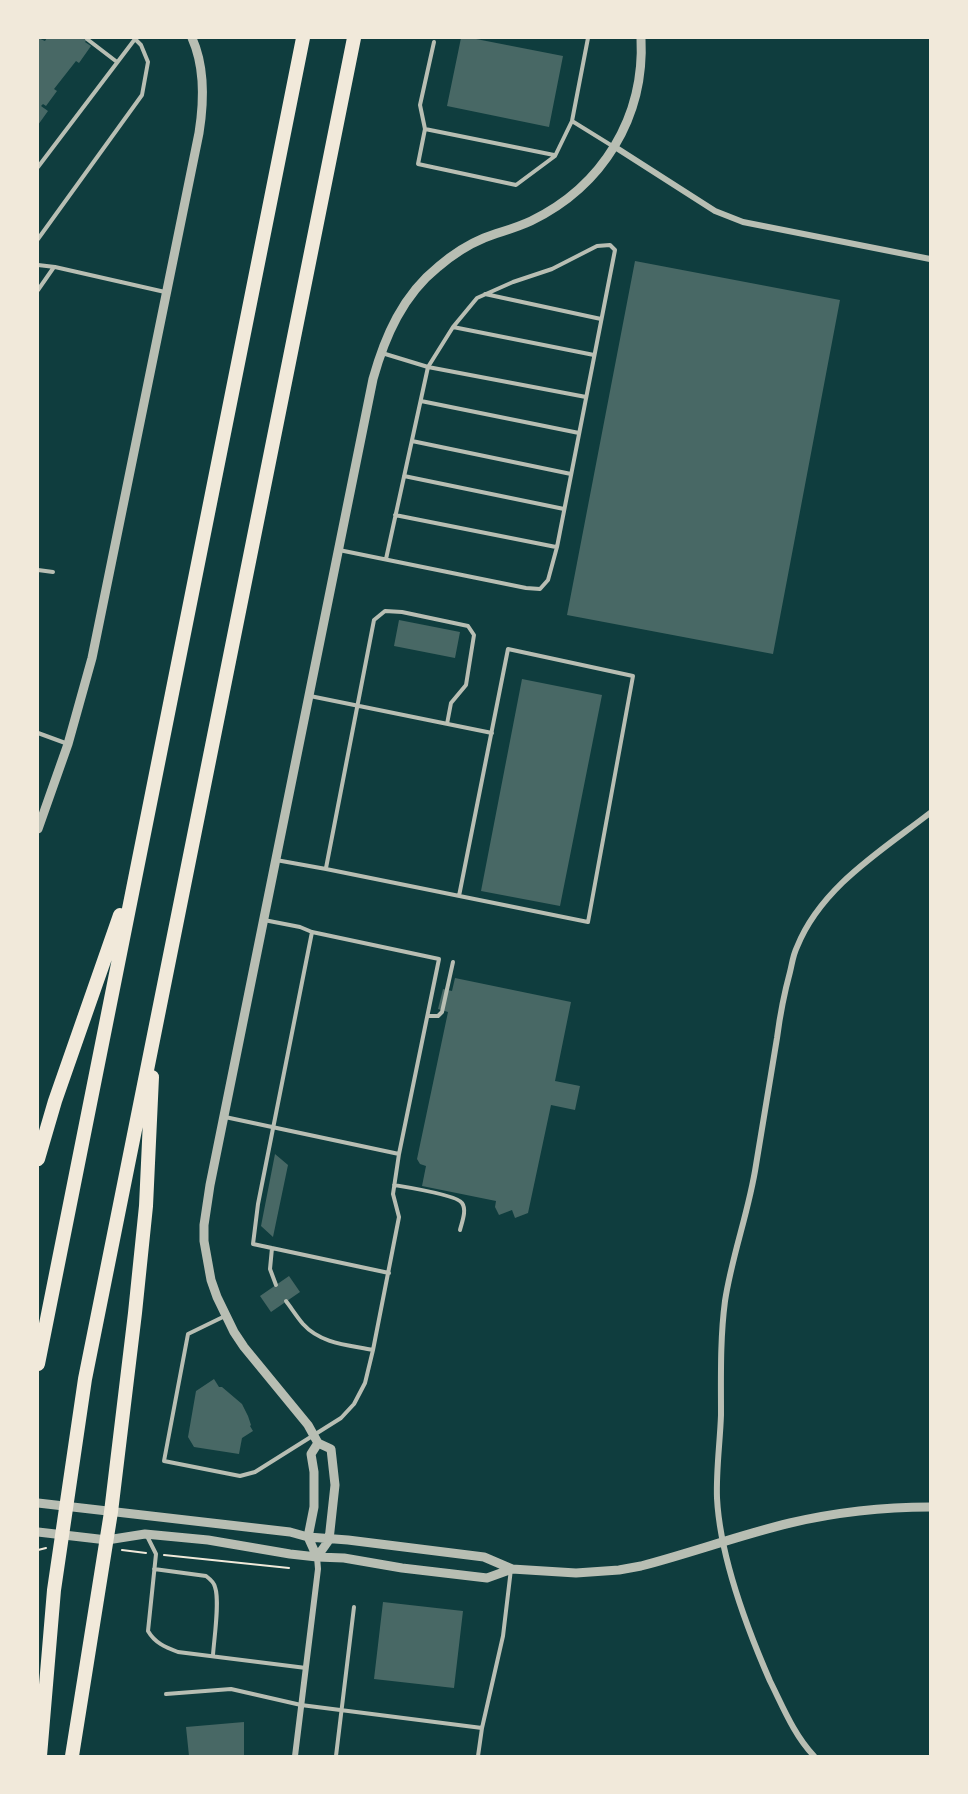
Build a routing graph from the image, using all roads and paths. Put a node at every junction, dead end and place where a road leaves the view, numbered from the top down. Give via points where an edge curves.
1 (134, 38) edge
2 (192, 38) edge
3 (303, 38) edge
4 (354, 38) edge
5 (588, 38) edge
6 (641, 38) edge
7 (87, 39) dead end
8 (434, 42) dead end
9 (117, 62) junction
10 (572, 121) junction
11 (425, 129) junction
12 (615, 147) junction
13 (555, 156) junction
14 (38, 167) edge
15 (38, 239) edge
16 (930, 259) edge
17 (38, 265) edge
18 (55, 267) junction
19 (38, 290) edge
20 (166, 292) junction
21 (485, 294) junction
22 (601, 319) junction
23 (453, 327) junction
24 (381, 352) junction
25 (594, 355) junction
26 (428, 367) junction
27 (586, 397) junction
28 (421, 401) junction
29 (579, 433) junction
30 (412, 441) junction
31 (571, 474) junction
32 (404, 476) junction
33 (564, 508) junction
34 (395, 515) junction
35 (556, 547) junction
36 (338, 550) junction
37 (386, 559) junction
38 (38, 570) edge
39 (53, 572) dead end
40 (309, 695) junction
41 (358, 705) junction
42 (447, 724) junction
43 (38, 733) edge
44 (492, 733) junction
45 (68, 744) junction
46 (930, 813) edge
47 (38, 829) edge
48 (275, 860) junction
49 (137, 867) junction
50 (326, 868) junction
51 (459, 896) junction
52 (264, 920) junction
53 (312, 932) junction
54 (453, 962) dead end
55 (428, 1016) junction
56 (155, 1031) junction
57 (225, 1117) junction
58 (274, 1127) junction
59 (399, 1154) junction
60 (38, 1159) edge
61 (394, 1185) junction
62 (460, 1230) dead end
63 (272, 1248) junction
64 (389, 1273) junction
65 (276, 1285) dead end
66 (286, 1302) dead end
67 (226, 1316) junction
68 (373, 1350) junction
69 (38, 1364) edge
70 (316, 1439) junction
71 (38, 1503) edge
72 (930, 1507) edge
73 (111, 1512) junction
74 (38, 1532) edge
75 (145, 1534) junction
76 (308, 1538) junction
77 (107, 1540) junction
78 (329, 1540) junction
79 (723, 1542) junction
80 (317, 1557) junction
81 (154, 1569) junction
82 (512, 1569) junction
83 (354, 1607) dead end
84 (213, 1655) junction
85 (306, 1668) junction
86 (166, 1694) dead end
87 (301, 1705) junction
88 (340, 1710) junction
89 (482, 1728) junction
90 (40, 1756) edge
91 (72, 1756) edge
92 (296, 1756) edge
93 (336, 1756) edge
94 (478, 1756) edge
95 (814, 1756) edge

1 - 9 lane
1 - 15 lane via 148,62 142,95
2 - 20 street via 200,68 203,107
3 - 49 highway
4 - 56 highway
5 - 10 lane
6 - 12 street via 634,101
7 - 9 lane
8 - 11 lane via 420,105
9 - 14 lane
10 - 12 lane
10 - 13 lane
11 - 13 lane
11 - 13 lane via 418,164 516,185
12 - 16 street via 715,211 743,222
12 - 24 street via 592,178 563,203 529,222 466,247 436,268 399,312
17 - 18 lane
18 - 19 lane
18 - 20 lane
20 - 45 street via 94,647
21 - 22 lane
21 - 22 lane via 552,269 597,246 610,245 615,250
21 - 23 lane
22 - 25 lane
23 - 25 lane
23 - 26 lane
24 - 26 lane
24 - 36 street
25 - 27 lane
26 - 27 lane
26 - 28 lane
27 - 29 lane
28 - 29 lane
28 - 30 lane
29 - 31 lane
30 - 31 lane
30 - 32 lane
31 - 33 lane
32 - 33 lane
32 - 34 lane
33 - 35 lane
34 - 35 lane
34 - 37 lane
35 - 37 lane via 549,580 540,589
36 - 37 lane
36 - 40 street
38 - 39 lane
40 - 41 lane
40 - 48 street
41 - 42 lane
41 - 42 lane via 374,620 385,611 468,626 474,635 466,685 451,704
41 - 50 lane
42 - 44 lane
43 - 45 lane
44 - 51 lane
44 - 51 lane via 508,649 633,676 588,922
45 - 47 street
46 - 79 street via 854,871 831,895 796,947 783,1000 754,1183 722,1323 717,1478
48 - 50 lane
48 - 52 street
49 - 60 highway
49 - 69 highway
50 - 51 lane
52 - 53 lane
52 - 57 street
53 - 55 lane via 439,959
53 - 58 lane
54 - 55 lane via 442,1012
55 - 59 lane
56 - 73 highway via 146,1206
56 - 90 highway via 76,1434 54,1590
57 - 58 lane
57 - 67 street via 210,1185 204,1241 211,1280
58 - 59 lane
58 - 63 lane via 253,1244
59 - 61 lane
61 - 62 lane via 456,1198 464,1205
61 - 64 lane via 399,1217
63 - 64 lane
63 - 65 lane via 270,1269
64 - 68 lane
66 - 68 lane via 304,1325 321,1338
67 - 70 street via 244,1347
67 - 70 lane via 188,1334 164,1461 247,1475
68 - 70 lane via 365,1383 354,1404
70 - 76 street via 311,1454 314,1489
70 - 78 street via 331,1449 335,1485
71 - 73 street
72 - 79 street via 873,1509 813,1518
73 - 76 street via 290,1532
73 - 77 highway
74 - 77 street
75 - 77 street
75 - 80 street
75 - 81 lane via 156,1554
76 - 78 street
76 - 80 street
77 - 91 highway
78 - 80 street
78 - 82 street via 484,1557
79 - 82 street via 619,1570 576,1573
79 - 95 street via 747,1627 794,1730
80 - 82 street via 487,1578
80 - 85 street
81 - 84 lane via 148,1631 153,1639 178,1652
81 - 84 lane via 206,1576 212,1581 217,1597
82 - 89 lane via 503,1636
83 - 88 lane
84 - 85 lane
85 - 87 street
86 - 87 lane via 231,1689
87 - 88 lane
87 - 92 street
88 - 89 lane
88 - 93 lane
89 - 94 lane

